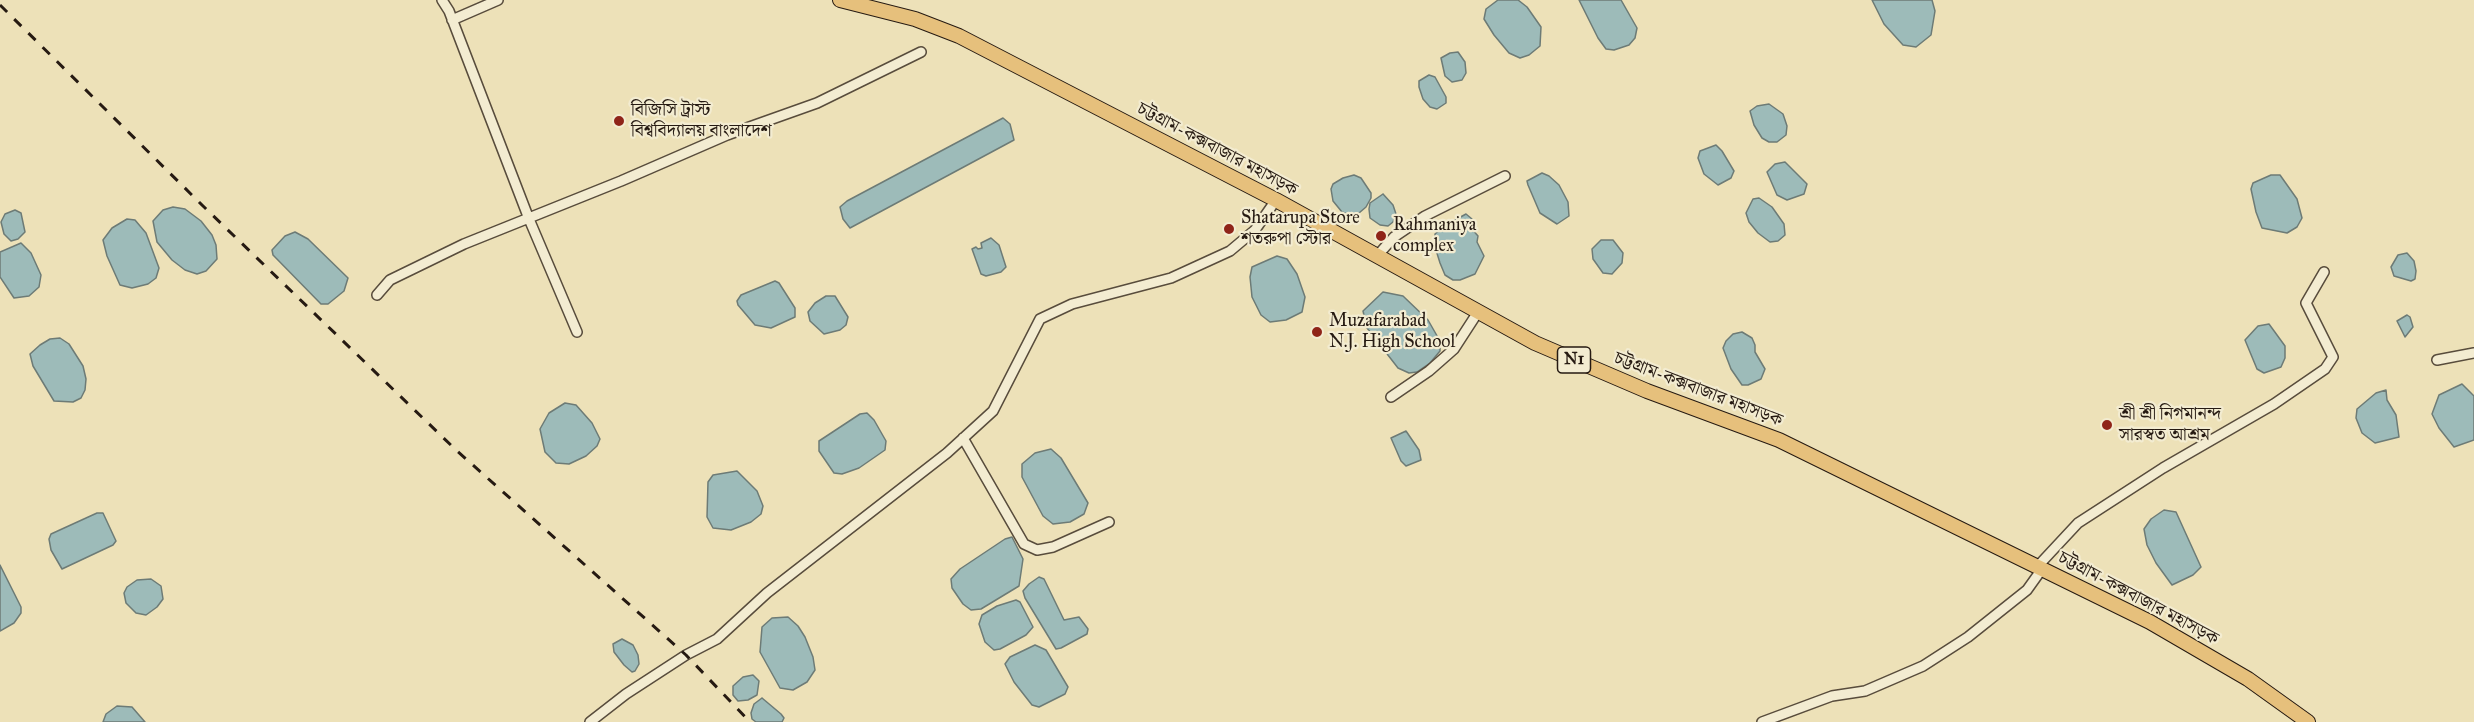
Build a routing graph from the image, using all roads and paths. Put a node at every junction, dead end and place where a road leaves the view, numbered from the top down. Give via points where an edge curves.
1 (442, 0) edge
2 (498, 0) edge
3 (840, 0) edge
4 (452, 20) junction
5 (921, 52) dead end
6 (1506, 176) dead end
7 (1276, 200) junction
8 (529, 219) junction
9 (1377, 256) junction
10 (2324, 272) dead end
11 (377, 295) dead end
12 (1478, 312) junction
13 (577, 332) dead end
14 (2474, 353) edge
15 (2437, 360) dead end
16 (1390, 397) dead end
17 (963, 438) junction
18 (1109, 522) dead end
19 (2040, 568) junction
20 (590, 722) edge
21 (1762, 722) edge
22 (2308, 722) edge

1 - 4 street
2 - 4 street
3 - 7 highway, চট্টগ্রাম-কক্সবাজার মহাসড়ক / N1 via 915,19 958,36
4 - 8 street
5 - 8 street via 817,103 727,135
6 - 9 street via 1425,216 1394,237
7 - 9 highway, চট্টগ্রাম-কক্সবাজার মহাসড়ক / N1
7 - 17 street via 1255,230 1230,251 1171,278 1072,304 1040,319 993,411
8 - 11 street via 464,244 390,280
8 - 13 street
9 - 12 highway, চট্টগ্রাম-কক্সবাজার মহাসড়ক / N1
10 - 19 street via 2306,303 2333,357 2325,369 2078,523
12 - 16 street via 1454,349
12 - 19 highway, চট্টগ্রাম-কক্সবাজার মহাসড়ক / N1 via 1535,343 1647,391 1779,440
14 - 15 street
17 - 18 street via 1024,544 1037,550 1053,548
17 - 20 street via 767,593 717,639 646,681
19 - 21 street via 2027,590 1968,637 1923,666 1865,691 1832,696
19 - 22 highway, চট্টগ্রাম-কক্সবাজার মহাসড়ক / N1 via 2150,622 2248,679

